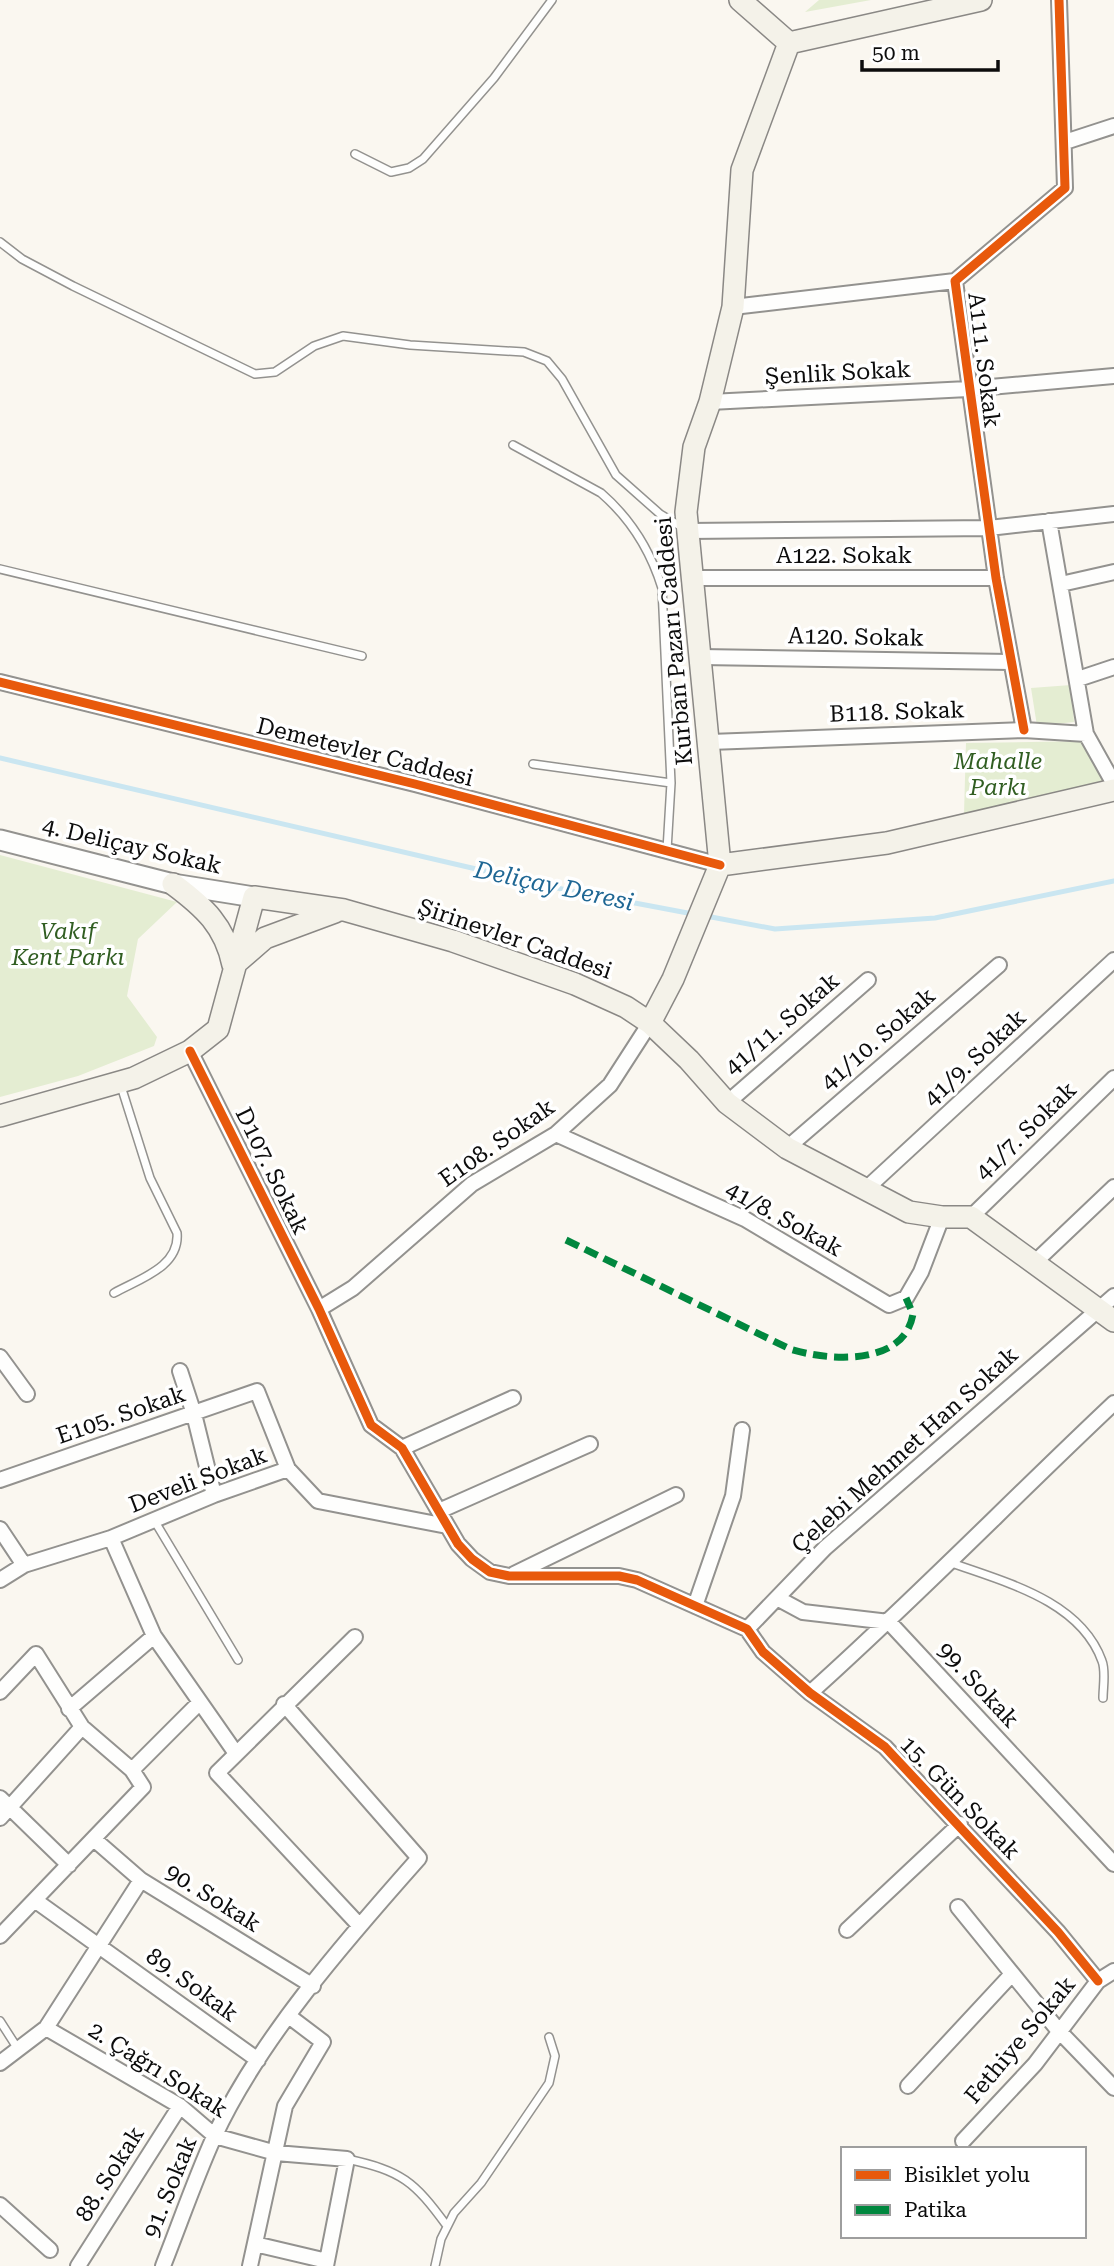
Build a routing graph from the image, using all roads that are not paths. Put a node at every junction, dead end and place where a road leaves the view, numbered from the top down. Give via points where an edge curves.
1 (552, 0) edge
2 (740, 0) edge
3 (981, 0) edge
4 (1059, 0) edge
5 (789, 43) junction
6 (1114, 126) edge
7 (1065, 142) junction
8 (355, 154) dead end
9 (0, 242) edge
10 (955, 281) junction
11 (733, 307) junction
12 (1114, 376) edge
13 (968, 389) junction
14 (710, 402) junction
15 (513, 446) dead end
16 (1114, 514) edge
17 (1049, 521) junction
18 (989, 528) junction
19 (688, 531) junction
20 (0, 569) edge
21 (1114, 572) edge
22 (996, 578) junction
23 (693, 579) junction
24 (1061, 584) junction
25 (362, 656) dead end
26 (701, 657) junction
27 (1010, 662) junction
28 (1114, 667) edge
29 (1078, 679) junction
30 (0, 682) edge
31 (1024, 730) junction
32 (1086, 734) junction
33 (710, 742) junction
34 (533, 764) dead end
35 (671, 783) junction
36 (1114, 784) edge
37 (1114, 790) edge
38 (0, 840) edge
39 (667, 850) junction
40 (717, 872) junction
41 (173, 884) junction
42 (254, 897) junction
43 (344, 910) junction
44 (1114, 960) edge
45 (233, 965) junction
46 (999, 965) dead end
47 (868, 979) dead end
48 (650, 1023) junction
49 (190, 1051) junction
50 (1114, 1079) edge
51 (119, 1082) junction
52 (727, 1103) junction
53 (0, 1116) edge
54 (556, 1134) junction
55 (787, 1148) junction
56 (1114, 1186) edge
57 (867, 1188) junction
58 (942, 1217) junction
59 (971, 1217) junction
60 (1034, 1263) junction
61 (114, 1293) dead end
62 (1114, 1296) edge
63 (319, 1310) junction
64 (1106, 1316) edge
65 (0, 1357) edge
66 (180, 1371) dead end
67 (27, 1394) dead end
68 (513, 1398) dead end
69 (1114, 1403) edge
70 (194, 1414) junction
71 (742, 1430) dead end
72 (590, 1444) dead end
73 (402, 1448) junction
74 (288, 1469) junction
75 (0, 1480) edge
76 (214, 1495) junction
77 (676, 1495) dead end
78 (439, 1511) junction
79 (154, 1520) junction
80 (447, 1526) junction
81 (0, 1529) edge
82 (111, 1538) junction
83 (948, 1562) junction
84 (24, 1565) junction
85 (509, 1576) junction
86 (0, 1580) edge
87 (777, 1598) junction
88 (695, 1606) junction
89 (889, 1622) junction
90 (747, 1629) junction
91 (154, 1636) junction
92 (355, 1637) dead end
93 (238, 1660) dead end
94 (0, 1692) edge
95 (810, 1693) junction
96 (1103, 1698) dead end
97 (199, 1703) junction
98 (284, 1704) junction
99 (69, 1709) junction
100 (82, 1727) junction
101 (235, 1752) junction
102 (132, 1770) junction
103 (3, 1808) edge
104 (960, 1824) junction
105 (95, 1840) junction
106 (1114, 1864) edge
107 (69, 1865) junction
108 (141, 1880) junction
109 (36, 1901) junction
110 (958, 1907) dead end
111 (359, 1925) junction
112 (848, 1930) dead end
113 (0, 1936) edge
114 (100, 1947) junction
115 (1114, 1970) edge
116 (1013, 1974) junction
117 (1098, 1981) junction
118 (313, 1986) junction
119 (290, 2017) junction
120 (0, 2021) edge
121 (46, 2028) junction
122 (1058, 2030) junction
123 (549, 2037) dead end
124 (18, 2049) junction
125 (258, 2060) junction
126 (0, 2063) edge
127 (908, 2085) dead end
128 (1114, 2088) edge
129 (180, 2106) junction
130 (215, 2136) junction
131 (963, 2141) dead end
132 (276, 2153) junction
133 (347, 2159) junction
134 (0, 2205) edge
135 (447, 2226) junction
136 (255, 2244) junction
137 (50, 2250) dead end
138 (326, 2264) edge
139 (78, 2266) edge
140 (163, 2266) edge
141 (250, 2266) edge
142 (435, 2266) edge

1 - 8 lane via 494,78 417,164 391,172
2 - 5 main road
3 - 5 main road
4 - 7 street, A111. Sokak
5 - 11 main road, Kurban Pazarı Caddesi via 742,170
6 - 7 street
7 - 10 street, A111. Sokak via 1065,188
9 - 19 lane via 73,286 255,374 275,372 314,346 343,336 524,352 547,361 562,379 616,475 660,514
10 - 11 street
10 - 13 street, A111. Sokak
11 - 14 main road, Kurban Pazarı Caddesi
12 - 13 street, Şenlik Sokak
13 - 14 street, Şenlik Sokak
13 - 18 street, A111. Sokak
14 - 19 main road, Kurban Pazarı Caddesi via 694,447
15 - 35 lane via 601,493 624,515 651,556 662,588
16 - 17 street
17 - 18 street
17 - 24 street
18 - 19 street
18 - 22 street, A111. Sokak
19 - 23 main road, Kurban Pazarı Caddesi
20 - 25 lane
21 - 24 street
22 - 23 street, A122. Sokak
22 - 27 street, A111. Sokak
23 - 26 main road, Kurban Pazarı Caddesi
24 - 29 street
26 - 27 street, A120. Sokak
26 - 33 main road, Kurban Pazarı Caddesi
27 - 31 street, A111. Sokak
28 - 29 street
29 - 32 street
30 - 39 street, Demetevler Caddesi
31 - 32 street, B118. Sokak
31 - 33 street, B118. Sokak
32 - 36 street
33 - 40 main road, Kurban Pazarı Caddesi
34 - 35 lane
35 - 39 lane
37 - 40 main road, Demetevler Caddesi via 887,843
38 - 41 street, 4. Deliçay Sokak
39 - 40 street, Demetevler Caddesi
40 - 48 main road, Kurban Pazarı Caddesi
41 - 42 street, 4. Deliçay Sokak
41 - 45 main road via 199,903 222,930
42 - 43 main road, Şirinevler Caddesi
42 - 45 main road
43 - 45 main road via 265,938
43 - 48 main road, Şirinevler Caddesi via 453,941 575,984
44 - 57 street, 41/9. Sokak
45 - 49 main road via 218,1029
46 - 55 street, 41/10. Sokak
47 - 52 street, 41/11. Sokak
48 - 52 main road, Şirinevler Caddesi
48 - 54 street, E108. Sokak via 610,1085
49 - 51 main road
49 - 63 street, D107. Sokak
50 - 59 street, 41/7. Sokak
51 - 53 main road
51 - 61 lane via 150,1178 178,1241 169,1262
52 - 55 main road, Şirinevler Caddesi
54 - 58 street, 41/8. Sokak via 745,1219 889,1305 905,1298 911,1289
54 - 63 street, E108. Sokak via 472,1184 353,1288
55 - 57 main road, Şirinevler Caddesi
56 - 60 street
57 - 58 main road, Şirinevler Caddesi via 909,1212
58 - 59 main road, Şirinevler Caddesi
59 - 60 main road
60 - 64 main road
62 - 64 street, Çelebi Mehmet Han Sokak
63 - 73 street, 15. Gün Sokak via 371,1425
64 - 87 street, Çelebi Mehmet Han Sokak via 825,1548
65 - 67 street
66 - 70 street
68 - 73 street
69 - 83 street
70 - 74 street, E105. Sokak via 257,1391
70 - 75 street, E105. Sokak
70 - 76 street
71 - 88 street via 733,1496
72 - 78 street
73 - 78 street, 15. Gün Sokak
74 - 76 street, Develi Sokak
74 - 80 street, Develi Sokak via 318,1501
76 - 79 street, Develi Sokak
77 - 85 street
78 - 80 street, 15. Gün Sokak
79 - 82 street, Develi Sokak
79 - 93 lane
80 - 85 street, 15. Gün Sokak via 472,1559 490,1572
81 - 84 street
82 - 84 street, Develi Sokak
82 - 91 street
83 - 89 street
83 - 96 lane via 1031,1591 1086,1630 1103,1663
84 - 86 street, Develi Sokak
85 - 88 street, 15. Gün Sokak via 620,1576 653,1585
87 - 89 street via 803,1612
87 - 90 street, Çelebi Mehmet Han Sokak
88 - 90 street, 15. Gün Sokak
89 - 95 street
89 - 106 street, 99. Sokak
90 - 95 street, 15. Gün Sokak via 763,1652
91 - 97 street
91 - 99 street
92 - 98 street
94 - 99 street via 36,1654
95 - 104 street, 15. Gün Sokak via 885,1747
97 - 101 street
97 - 102 street
98 - 101 street
98 - 111 street, 91. Sokak via 419,1858
99 - 100 street
100 - 102 street
100 - 103 street
101 - 111 street via 217,1773
102 - 105 street via 143,1787
103 - 107 street
104 - 112 street
104 - 117 street, 15. Gün Sokak
105 - 107 street
105 - 108 street, 90. Sokak
107 - 109 street
108 - 114 street
108 - 118 street, 90. Sokak
109 - 113 street
109 - 114 street, 89. Sokak
110 - 116 street
111 - 118 street, 91. Sokak
114 - 121 street
114 - 125 street, 89. Sokak
115 - 117 street, Fethiye Sokak
116 - 122 street
116 - 127 street
117 - 122 street, Fethiye Sokak
118 - 119 street, 91. Sokak
119 - 125 street, 91. Sokak
119 - 132 street via 323,2042 285,2105
120 - 124 lane
121 - 124 street
121 - 129 street, 2. Çağrı Sokak
122 - 128 street
122 - 131 street, Fethiye Sokak via 1035,2064
123 - 135 lane via 555,2056 550,2083
124 - 126 street
125 - 130 street, 91. Sokak
129 - 130 street, 2. Çağrı Sokak
129 - 139 street, 88. Sokak
130 - 132 street, 2. Çağrı Sokak
130 - 140 street, 91. Sokak
132 - 133 street, 2. Çağrı Sokak
132 - 136 street
133 - 135 lane via 382,2166 421,2190
133 - 138 street
134 - 137 street
135 - 142 lane
136 - 138 street
136 - 141 street

